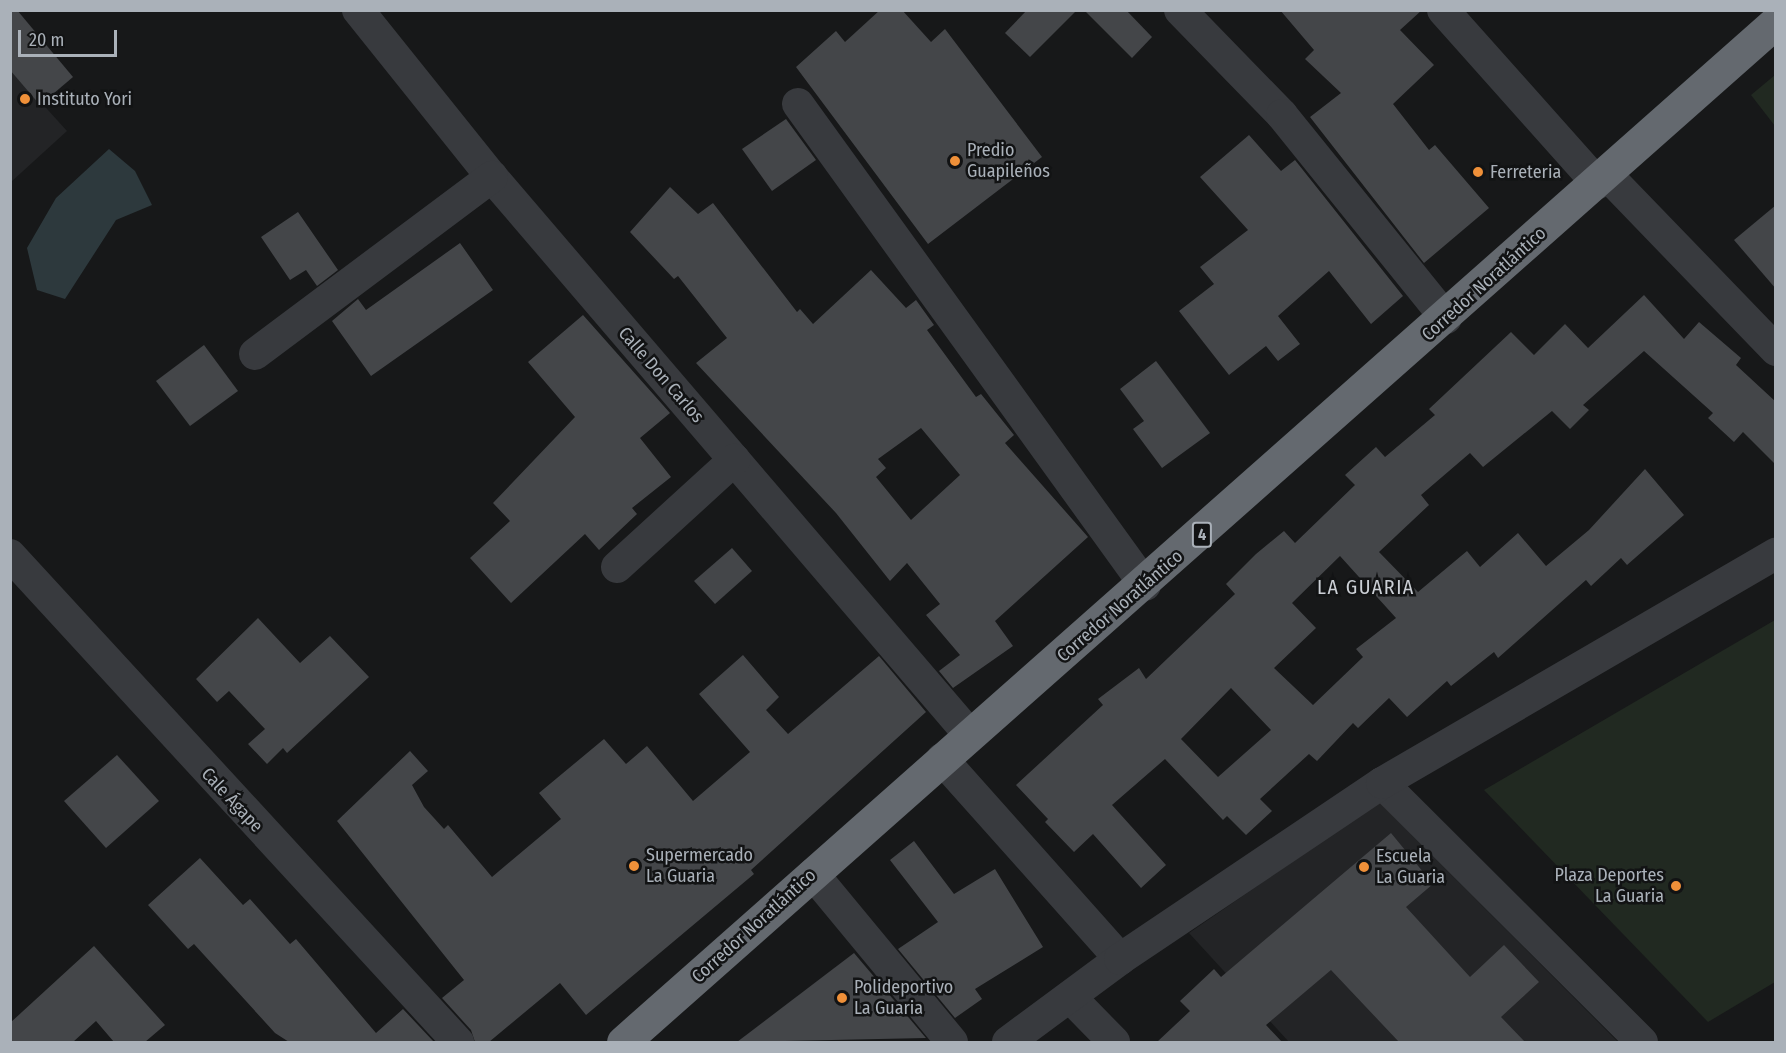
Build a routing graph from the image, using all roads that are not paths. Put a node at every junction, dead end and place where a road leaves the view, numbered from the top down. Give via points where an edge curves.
1 (358, 10) edge
2 (1180, 10) edge
3 (1443, 10) edge
4 (1776, 22) edge
5 (798, 104) dead end
6 (492, 177) junction
7 (1602, 178) junction
8 (1446, 318) junction
9 (1776, 350) edge
10 (255, 354) dead end
11 (734, 460) junction
12 (1776, 554) edge
13 (10, 555) edge
14 (616, 567) dead end
15 (1145, 585) junction
16 (970, 735) junction
17 (942, 759) junction
18 (1382, 783) junction
19 (813, 874) junction
20 (1120, 959) junction
21 (1070, 997) junction
22 (458, 1042) edge
23 (622, 1042) edge
24 (952, 1042) edge
25 (1008, 1042) edge
26 (1114, 1042) edge
27 (1642, 1042) edge

1 - 6 street, Calle Don Carlos
2 - 8 street via 1282,115
3 - 7 street
4 - 7 highway, Corredor Noratlántico / 4
5 - 15 street
6 - 10 street
6 - 11 street, Calle Don Carlos
7 - 8 highway, Corredor Noratlántico / 4
7 - 9 street
8 - 15 highway, Corredor Noratlántico / 4
11 - 14 street
11 - 16 street, Calle Don Carlos
12 - 18 street
13 - 22 street, Cale Ágape
15 - 16 highway, Corredor Noratlántico / 4
16 - 17 highway, Corredor Noratlántico / 4
17 - 19 highway, Corredor Noratlántico / 4
17 - 20 street
18 - 20 street
18 - 27 street
19 - 23 highway, Corredor Noratlántico / 4
19 - 24 street
20 - 21 street
21 - 25 street
21 - 26 street

